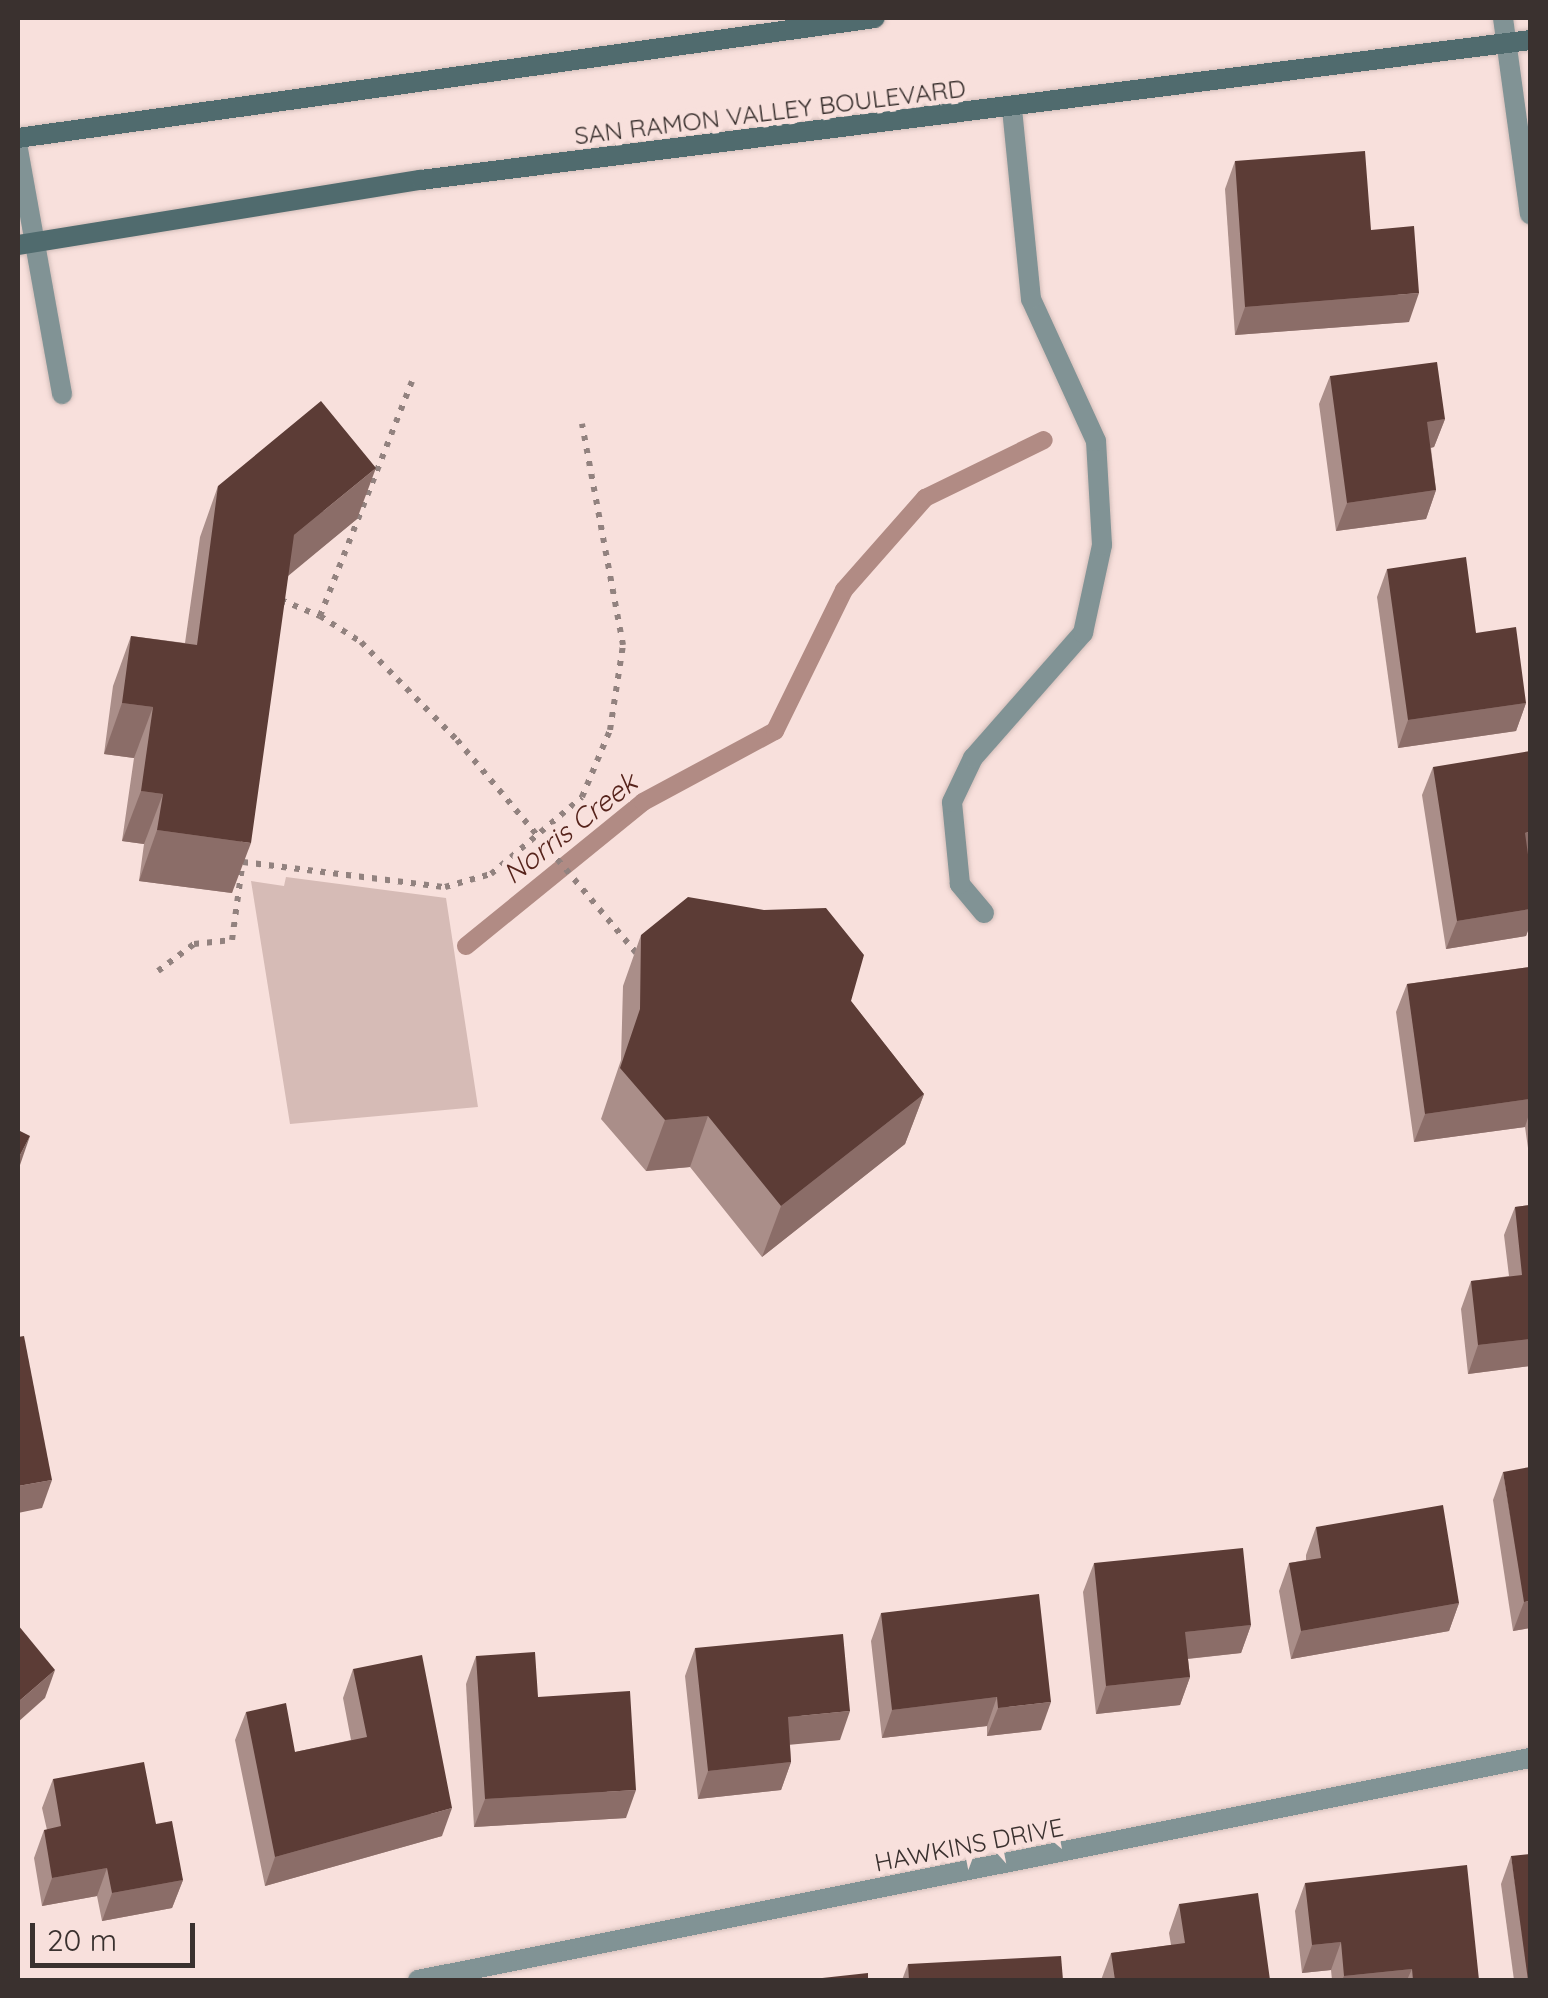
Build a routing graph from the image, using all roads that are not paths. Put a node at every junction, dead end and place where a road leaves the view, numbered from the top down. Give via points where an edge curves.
1 (875, 18) edge
2 (1503, 18) edge
3 (1530, 40) edge
4 (1506, 43) junction
5 (1012, 107) junction
6 (18, 138) edge
7 (18, 149) edge
8 (1530, 214) edge
9 (25, 244) edge
10 (62, 394) dead end
11 (984, 913) dead end
12 (1530, 1758) edge
13 (418, 1980) edge

1 - 6 main road
2 - 4 street
3 - 4 main road, SAN RAMON VALLEY BOULEVARD
4 - 5 main road, SAN RAMON VALLEY BOULEVARD
4 - 8 street
5 - 9 main road, SAN RAMON VALLEY BOULEVARD via 421,180
5 - 11 street via 1031,298 1096,442 1102,545 1083,633 972,758 952,802 960,884
7 - 9 street
9 - 10 street
12 - 13 street, HAWKINS DRIVE

